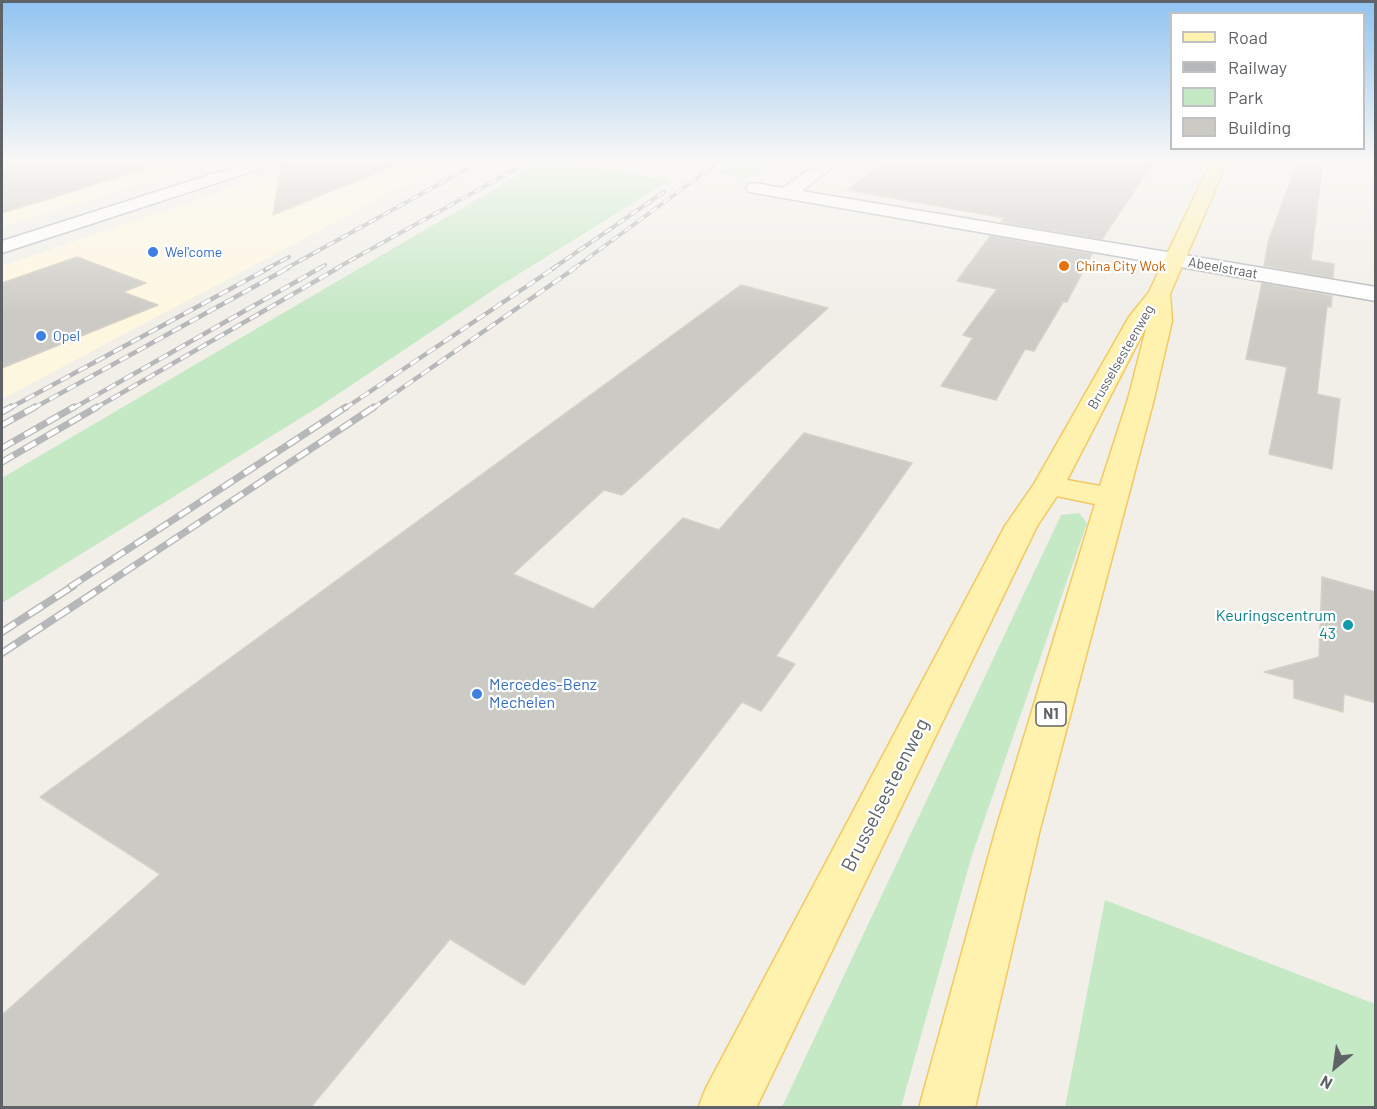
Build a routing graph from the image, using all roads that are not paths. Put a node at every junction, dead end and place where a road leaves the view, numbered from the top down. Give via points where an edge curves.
1 (111, 212) edge
2 (895, 212) edge
3 (1196, 212) edge
4 (2, 247) edge
5 (1174, 260) junction
6 (1159, 294) junction
7 (1376, 294) edge
8 (1049, 485) junction
9 (1112, 498) junction
10 (726, 1107) edge
11 (947, 1107) edge

1 - 4 street
2 - 5 street, Abeelstraat
3 - 5 main road, Brusselsesteenweg / N1
5 - 6 main road, Brusselsesteenweg / N1
5 - 7 street, Abeelstraat
6 - 8 main road, Brusselsesteenweg / N1 via 1140,317
6 - 9 main road, Brusselsesteenweg / N1 via 1160,321
8 - 9 main road
8 - 10 main road, Brusselsesteenweg / N1 via 1021,526
9 - 11 main road, Brusselsesteenweg / N1 via 1018,829

